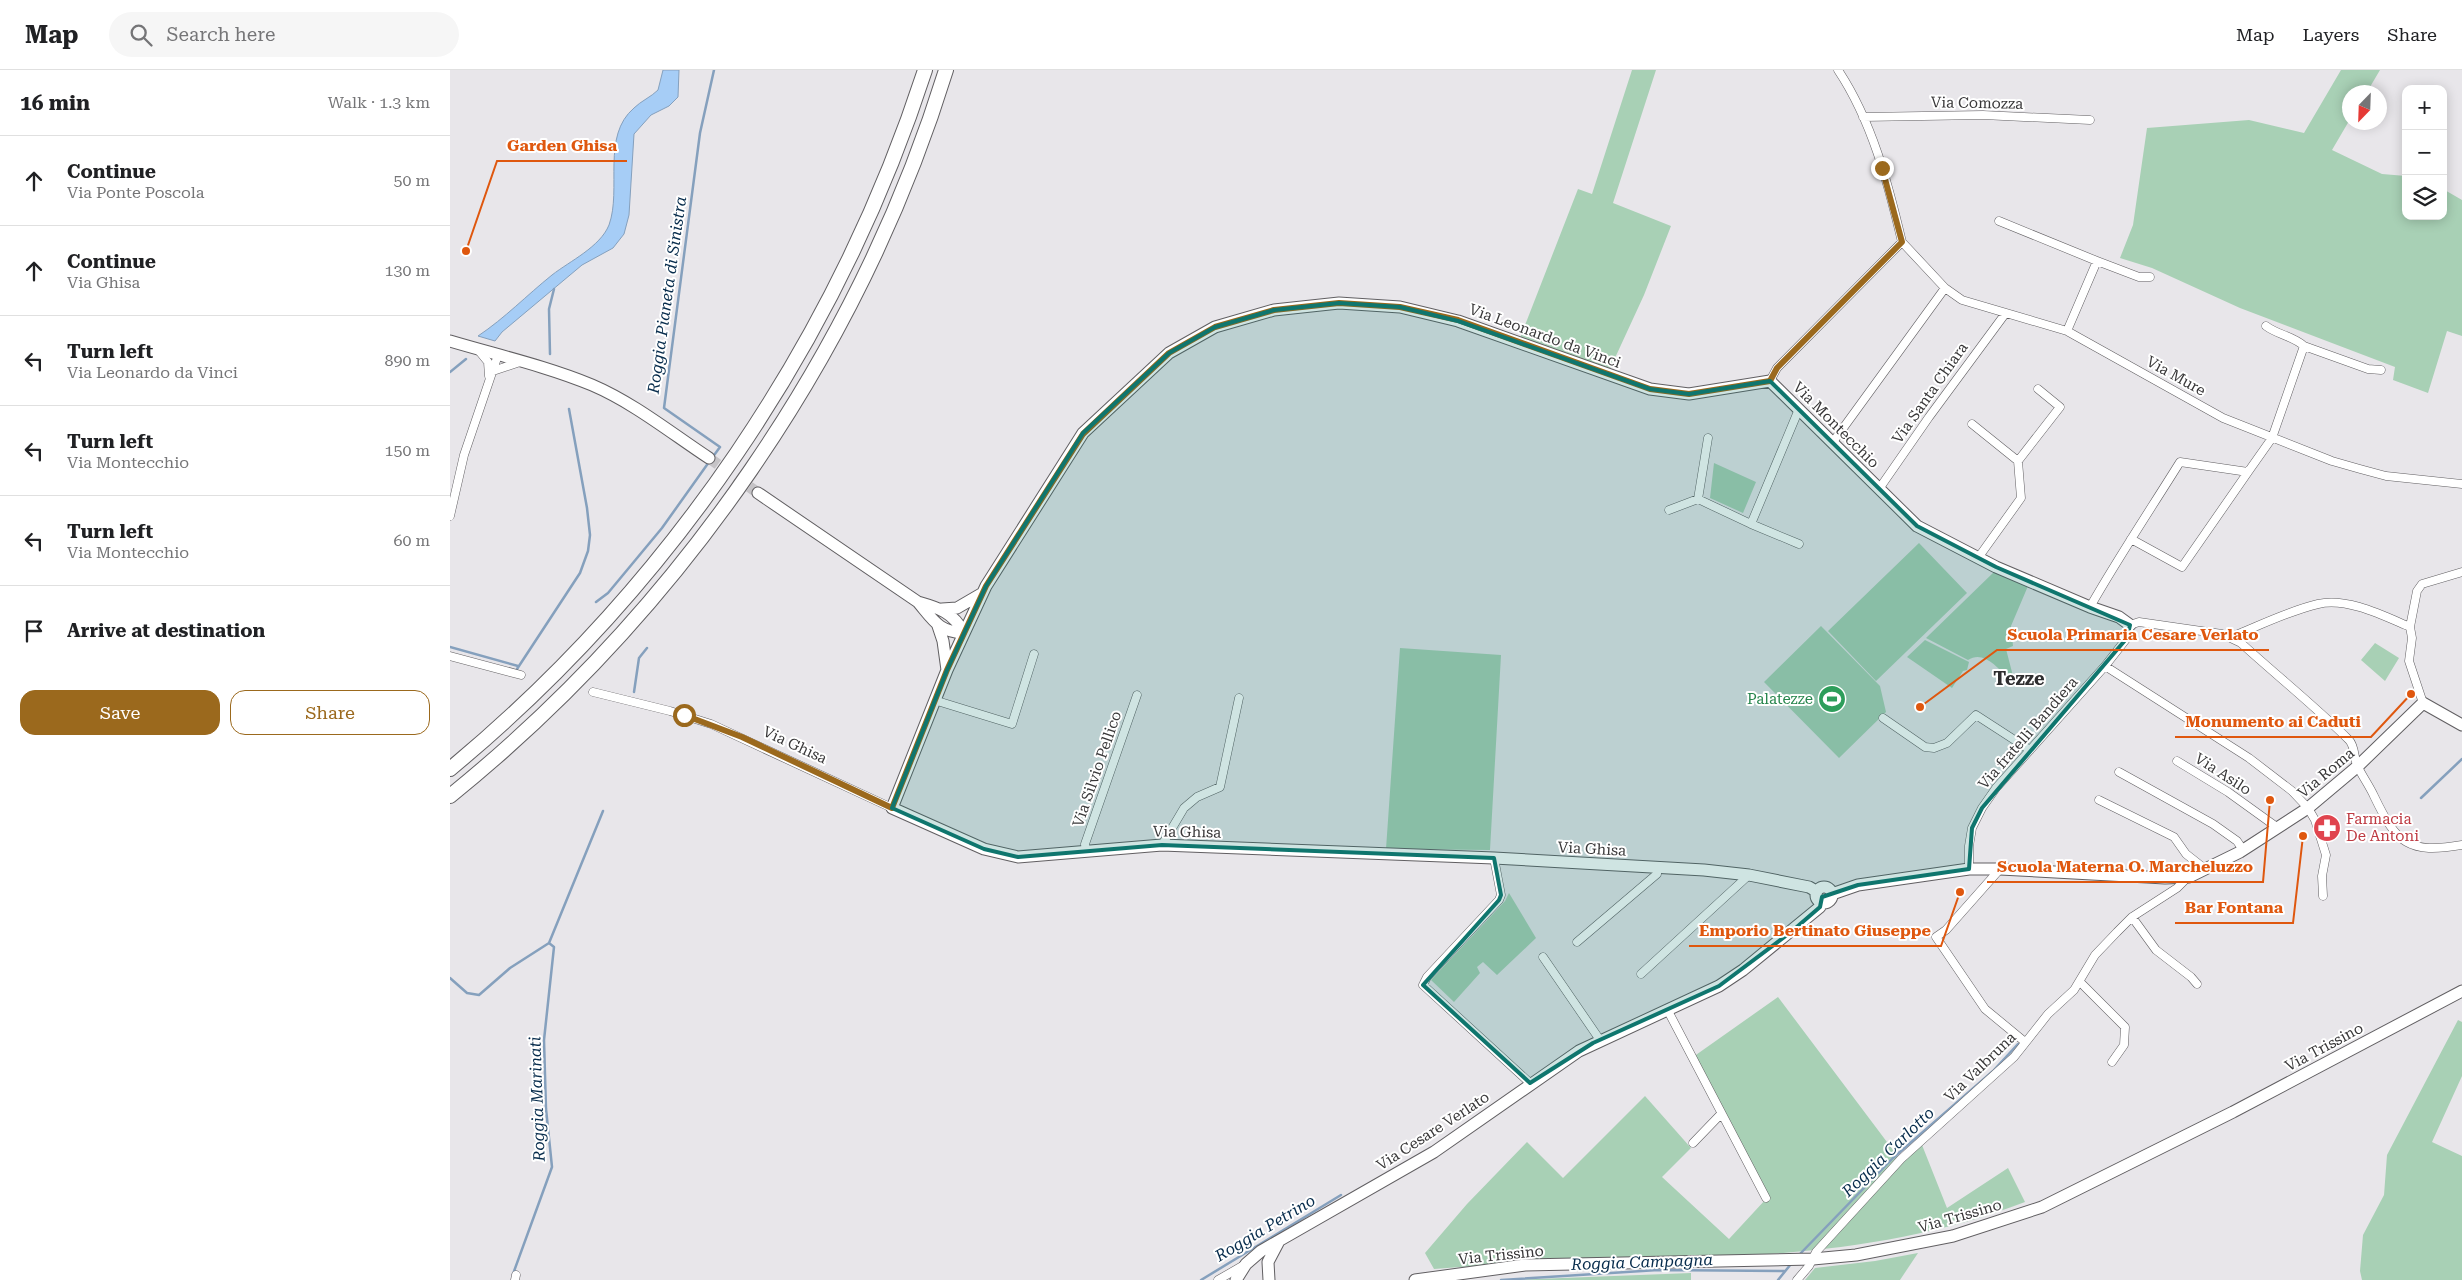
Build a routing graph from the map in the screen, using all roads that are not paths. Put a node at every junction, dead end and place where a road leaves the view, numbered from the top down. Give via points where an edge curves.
1 (925, 70) edge
2 (946, 70) edge
3 (1838, 70) edge
4 (1863, 117) junction
5 (2090, 120) dead end
6 (1999, 221) dead end
7 (1902, 242) junction
8 (2098, 261) junction
9 (2150, 277) dead end
10 (1945, 288) junction
11 (2005, 314) junction
12 (2266, 326) dead end
13 (2068, 331) junction
14 (450, 341) edge
15 (2304, 346) junction
16 (476, 349) junction
17 (498, 355) junction
18 (520, 362) junction
19 (2381, 370) dead end
20 (491, 374) junction
21 (1770, 381) junction
22 (2038, 389) dead end
23 (1799, 409) junction
24 (1972, 424) dead end
25 (1708, 438) dead end
26 (2272, 438) junction
27 (1833, 442) junction
28 (709, 458) tunnel mouth
29 (2018, 461) junction
30 (2248, 472) junction
31 (2462, 484) edge
32 (1879, 489) junction
33 (758, 493) tunnel mouth
34 (1698, 499) junction
35 (1669, 510) dead end
36 (450, 516) edge
37 (1751, 524) junction
38 (2131, 540) junction
39 (1799, 544) dead end
40 (1978, 558) junction
41 (2462, 572) edge
42 (983, 593) junction
43 (918, 602) junction
44 (2090, 607) junction
45 (942, 609) junction
46 (2130, 625) junction
47 (938, 626) junction
48 (2410, 628) junction
49 (964, 633) junction
50 (2231, 637) junction
51 (1034, 654) dead end
52 (450, 656) edge
53 (2105, 666) junction
54 (947, 670) junction
55 (521, 675) dead end
56 (593, 692) dead end
57 (1137, 696) dead end
58 (1239, 698) dead end
59 (934, 700) junction
60 (2423, 703) junction
61 (1883, 718) dead end
62 (2462, 725) edge
63 (2030, 750) junction
64 (2176, 761) dead end
65 (2358, 766) junction
66 (450, 769) edge
67 (2119, 772) dead end
68 (450, 796) edge
69 (2099, 800) dead end
70 (892, 808) junction
71 (2308, 808) junction
72 (2278, 828) junction
73 (1162, 845) junction
74 (2462, 845) edge
75 (2243, 850) junction
76 (1086, 852) junction
77 (1494, 858) junction
78 (1657, 868) junction
79 (2000, 868) junction
80 (1968, 869) junction
81 (2205, 869) junction
82 (1750, 876) junction
83 (2188, 877) junction
84 (2323, 896) dead end
85 (1819, 897) junction
86 (2132, 917) junction
87 (2117, 932) joint
88 (1577, 942) dead end
89 (1543, 957) dead end
90 (1641, 974) dead end
91 (2080, 982) junction
92 (2197, 984) dead end
93 (2462, 991) edge
94 (1667, 1009) junction
95 (1600, 1040) junction
96 (2025, 1042) junction
97 (2112, 1062) dead end
98 (1530, 1083) junction
99 (1721, 1114) junction
100 (1693, 1143) dead end
101 (1766, 1198) dead end
102 (1279, 1242) junction
103 (1814, 1259) junction
104 (1246, 1264) junction
105 (1218, 1280) edge
106 (1236, 1280) edge
107 (1244, 1280) edge
108 (1268, 1280) edge
109 (1415, 1280) edge
110 (1796, 1280) edge

1 - 66 highway via 896,152 869,214 807,339 742,446 676,537 622,601 565,663
2 - 68 highway via 904,186 844,313 772,437 692,548 630,624 573,685
3 - 4 street
4 - 5 street, Via Comozza via 1983,114
4 - 7 street via 1888,185
6 - 8 street
7 - 10 street, Via Mure
7 - 21 street, Via Montecchio via 1777,368
8 - 9 street via 2140,277
8 - 13 street
10 - 11 street, Via Mure via 1962,300
10 - 27 street
11 - 13 street, Via Mure
11 - 32 street, Via Santa Chiara
12 - 15 street
13 - 26 street, Via Mure via 2223,418
14 - 16 street
15 - 19 street
15 - 26 street
16 - 17 street
16 - 20 street via 488,362
17 - 18 street
17 - 20 street
18 - 20 street
18 - 28 street via 594,386 630,404
20 - 36 street via 464,455
21 - 23 street, Via Montecchio
21 - 42 street, Via Leonardo da Vinci via 1689,394 1650,389 1458,320 1400,307 1339,303 1274,310 1215,327 1169,353 1083,434
22 - 29 street via 2060,407
23 - 27 street, Via Montecchio
23 - 37 street
24 - 29 street
25 - 34 street
26 - 30 street
26 - 31 street, Via Mure via 2378,474
27 - 32 street, Via Montecchio
29 - 40 street via 2021,498
30 - 38 street via 2180,462
30 - 38 street via 2182,567
32 - 40 street, Via Montecchio via 1917,526
33 - 43 street
34 - 35 street
34 - 37 street
37 - 39 street
38 - 44 street
40 - 44 street, Via Montecchio
41 - 48 street via 2422,584 2417,591
42 - 45 street via 965,605
42 - 49 street, Via Leonardo da Vinci
43 - 45 street
43 - 47 street
44 - 46 street, Via Montecchio via 2119,617
45 - 49 street via 955,618
46 - 50 street via 2139,622
46 - 53 street, Via fratelli Bandiera via 2127,638
47 - 49 street
47 - 54 street
48 - 50 street via 2370,610 2319,604
48 - 60 street via 2409,668
49 - 54 street, Via Leonardo da Vinci
50 - 65 street via 2351,742
51 - 59 street via 1012,724
52 - 55 street
53 - 63 street, Via fratelli Bandiera
53 - 71 street via 2256,764 2292,790
54 - 59 street, Via Leonardo da Vinci
56 - 70 street, Via Ghisa via 670,711 742,737
57 - 76 street, Via Silvio Pellico via 1085,844
58 - 73 street via 1220,787 1197,797 1184,808
59 - 70 street, Via Leonardo da Vinci
60 - 62 street
60 - 65 street, Via Roma
61 - 63 street via 1925,746 1934,748 1947,743 1976,715
63 - 80 street, Via fratelli Bandiera via 1982,808 1972,828
64 - 72 street, Via Asilo via 2228,792
65 - 71 street, Via Roma
65 - 74 street via 2389,826 2409,845 2430,849
67 - 75 street via 2213,824 2237,841
69 - 81 street via 2174,837 2186,854
70 - 76 street, Via Ghisa via 1002,854 1034,857
71 - 72 street, Via Roma
71 - 84 street via 2326,855
72 - 75 street, Via Roma
73 - 76 street, Via Ghisa
73 - 77 street, Via Ghisa
75 - 81 street, Via Roma
77 - 78 street, Via Ghisa
77 - 98 street via 1501,895 1499,900 1423,985
78 - 82 street, Via Ghisa
78 - 88 street via 1657,874
79 - 80 street
79 - 83 street
79 - 96 street via 1946,930 1936,937 1985,1008
80 - 85 street via 1858,885 1832,894 1825,886
81 - 83 street, Via Roma
82 - 85 street, Via Ghisa via 1809,887
82 - 90 street
83 - 86 street, Via Roma via 2177,888
85 - 94 street, Via Cesare Verlato via 1820,907 1743,970 1719,986
86 - 87 street, Via Roma
86 - 92 street via 2156,950
87 - 91 street, Via Valbruna via 2095,955
89 - 95 street
91 - 96 street, Via Valbruna
91 - 97 street via 2125,1027 2124,1045
93 - 103 street, Via Trissino via 2208,1125 2042,1207 1953,1236 1856,1256
94 - 95 street, Via Cesare Verlato
94 - 99 street
95 - 98 street, Via Cesare Verlato
96 - 103 street, Via Valbruna via 2014,1057 1900,1159 1816,1252
98 - 102 street, Via Cesare Verlato via 1455,1139
99 - 100 street
99 - 101 street
102 - 104 street, Via Cesare Verlato
102 - 108 street via 1268,1262
103 - 109 street, Via Trissino via 1525,1265
103 - 110 street, Via Valbruna
104 - 105 street, Via Cesare Verlato
104 - 106 street, Via Cesare Verlato
104 - 107 street

